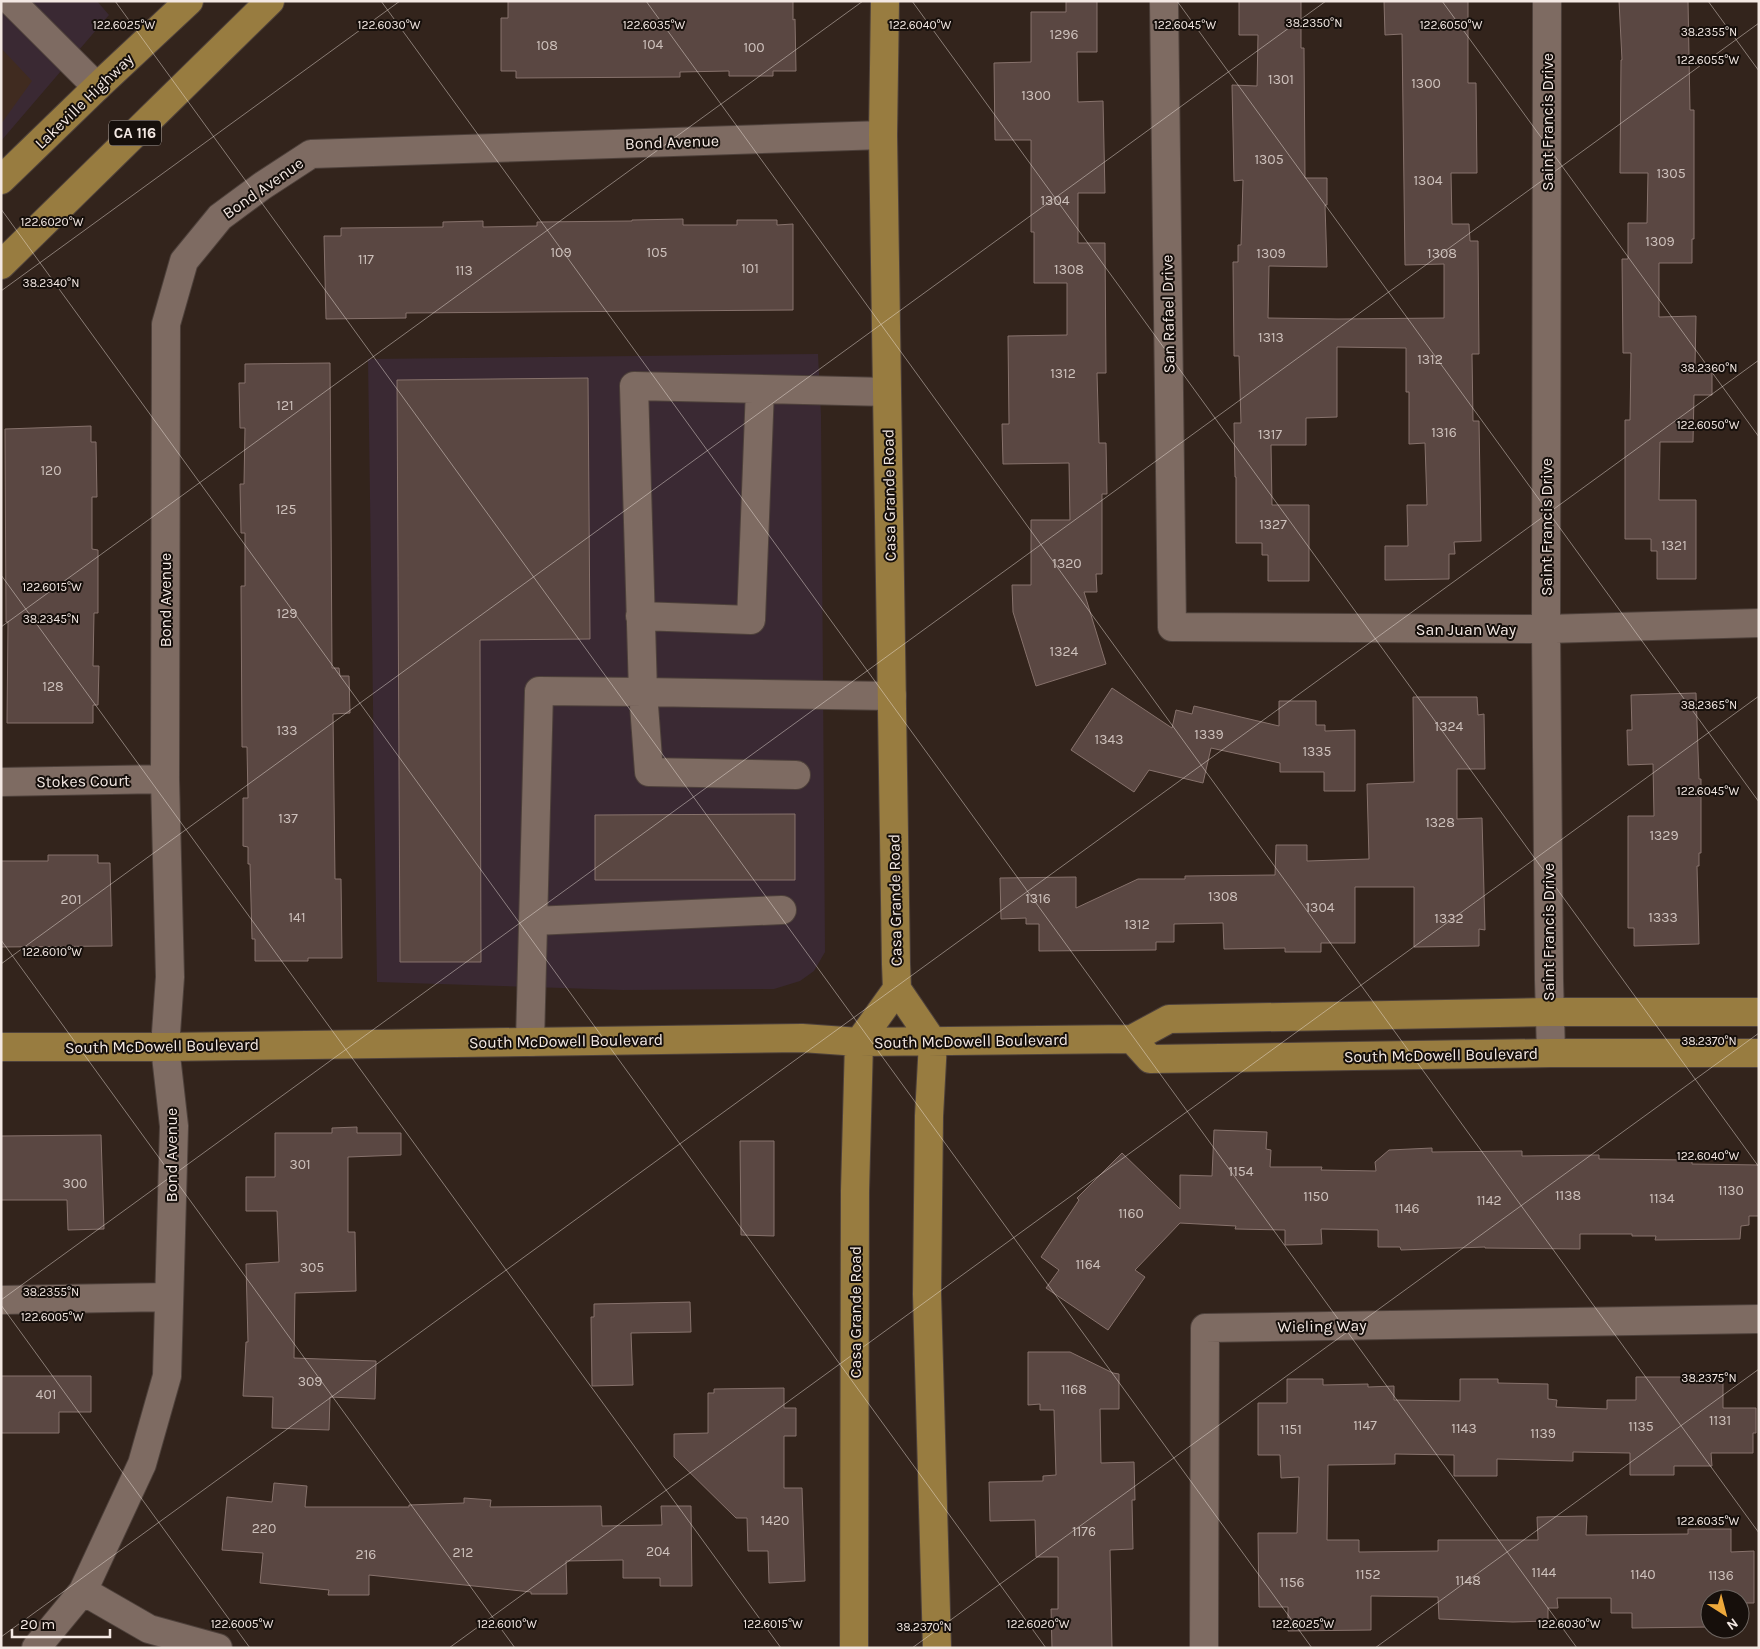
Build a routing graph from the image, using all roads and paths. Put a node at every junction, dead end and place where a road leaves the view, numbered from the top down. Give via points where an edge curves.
1 (11, 1) edge
2 (189, 1) edge
3 (270, 1) edge
4 (884, 1) edge
5 (1164, 1) edge
6 (1547, 1) edge
7 (97, 87) junction
8 (883, 135) junction
9 (1, 180) edge
10 (1, 265) edge
11 (760, 389) junction
12 (887, 392) junction
13 (640, 616) junction
14 (1759, 623) edge
15 (1172, 627) joint
16 (1546, 629) junction
17 (642, 692) junction
18 (892, 696) junction
19 (796, 775) dead end
20 (165, 779) junction
21 (1, 782) edge
22 (782, 910) dead end
23 (534, 921) junction
24 (897, 989) junction
25 (1549, 1012) junction
26 (1759, 1012) edge
27 (1132, 1039) junction
28 (530, 1042) junction
29 (860, 1042) junction
30 (933, 1042) junction
31 (1, 1047) edge
32 (165, 1047) junction
33 (1759, 1052) edge
34 (1551, 1053) junction
35 (170, 1297) junction
36 (1, 1300) edge
37 (1759, 1319) edge
38 (83, 1591) junction
39 (36, 1648) edge
40 (218, 1648) edge
41 (854, 1648) edge
42 (937, 1648) edge
43 (1204, 1648) edge

1 - 7 street
2 - 7 main road, Lakeville Highway
3 - 10 main road, CA 116
4 - 8 main road, Casa Grande Road
5 - 15 street, San Rafael Drive
6 - 16 street, Saint Francis Drive
7 - 9 main road, Lakeville Highway
8 - 12 main road, Casa Grande Road
8 - 20 street, Bond Avenue via 312,154 220,217 184,261 166,324
11 - 12 street
11 - 13 street via 751,620
11 - 13 street via 634,386
12 - 18 main road, Casa Grande Road
13 - 17 street
14 - 16 street, San Juan Way
15 - 16 street, San Juan Way
16 - 25 street, Saint Francis Drive
17 - 18 street
17 - 19 street via 649,772
17 - 23 street via 539,691
18 - 24 main road, Casa Grande Road
20 - 21 street, Stokes Court
20 - 32 street, Bond Avenue via 170,977
22 - 23 street
23 - 28 street
24 - 29 main road, Casa Grande Road
24 - 30 main road, Casa Grande Road
25 - 26 main road, South McDowell Boulevard
25 - 27 main road, South McDowell Boulevard via 1169,1019
25 - 34 street, Saint Francis Drive
27 - 30 main road, South McDowell Boulevard
27 - 34 main road, South McDowell Boulevard via 1150,1059
28 - 29 main road, South McDowell Boulevard via 802,1038
28 - 32 main road, South McDowell Boulevard
29 - 30 main road, South McDowell Boulevard
29 - 41 main road, Casa Grande Road via 855,1191
30 - 42 main road via 929,1116 928,1294
31 - 32 main road, South McDowell Boulevard
32 - 35 street, Bond Avenue via 174,1126
33 - 34 main road, South McDowell Boulevard
35 - 36 street
35 - 38 street, Bond Avenue via 167,1376 142,1464
37 - 43 street, Wieling Way via 1205,1328
38 - 39 street, Bond Avenue
38 - 40 street via 149,1629

